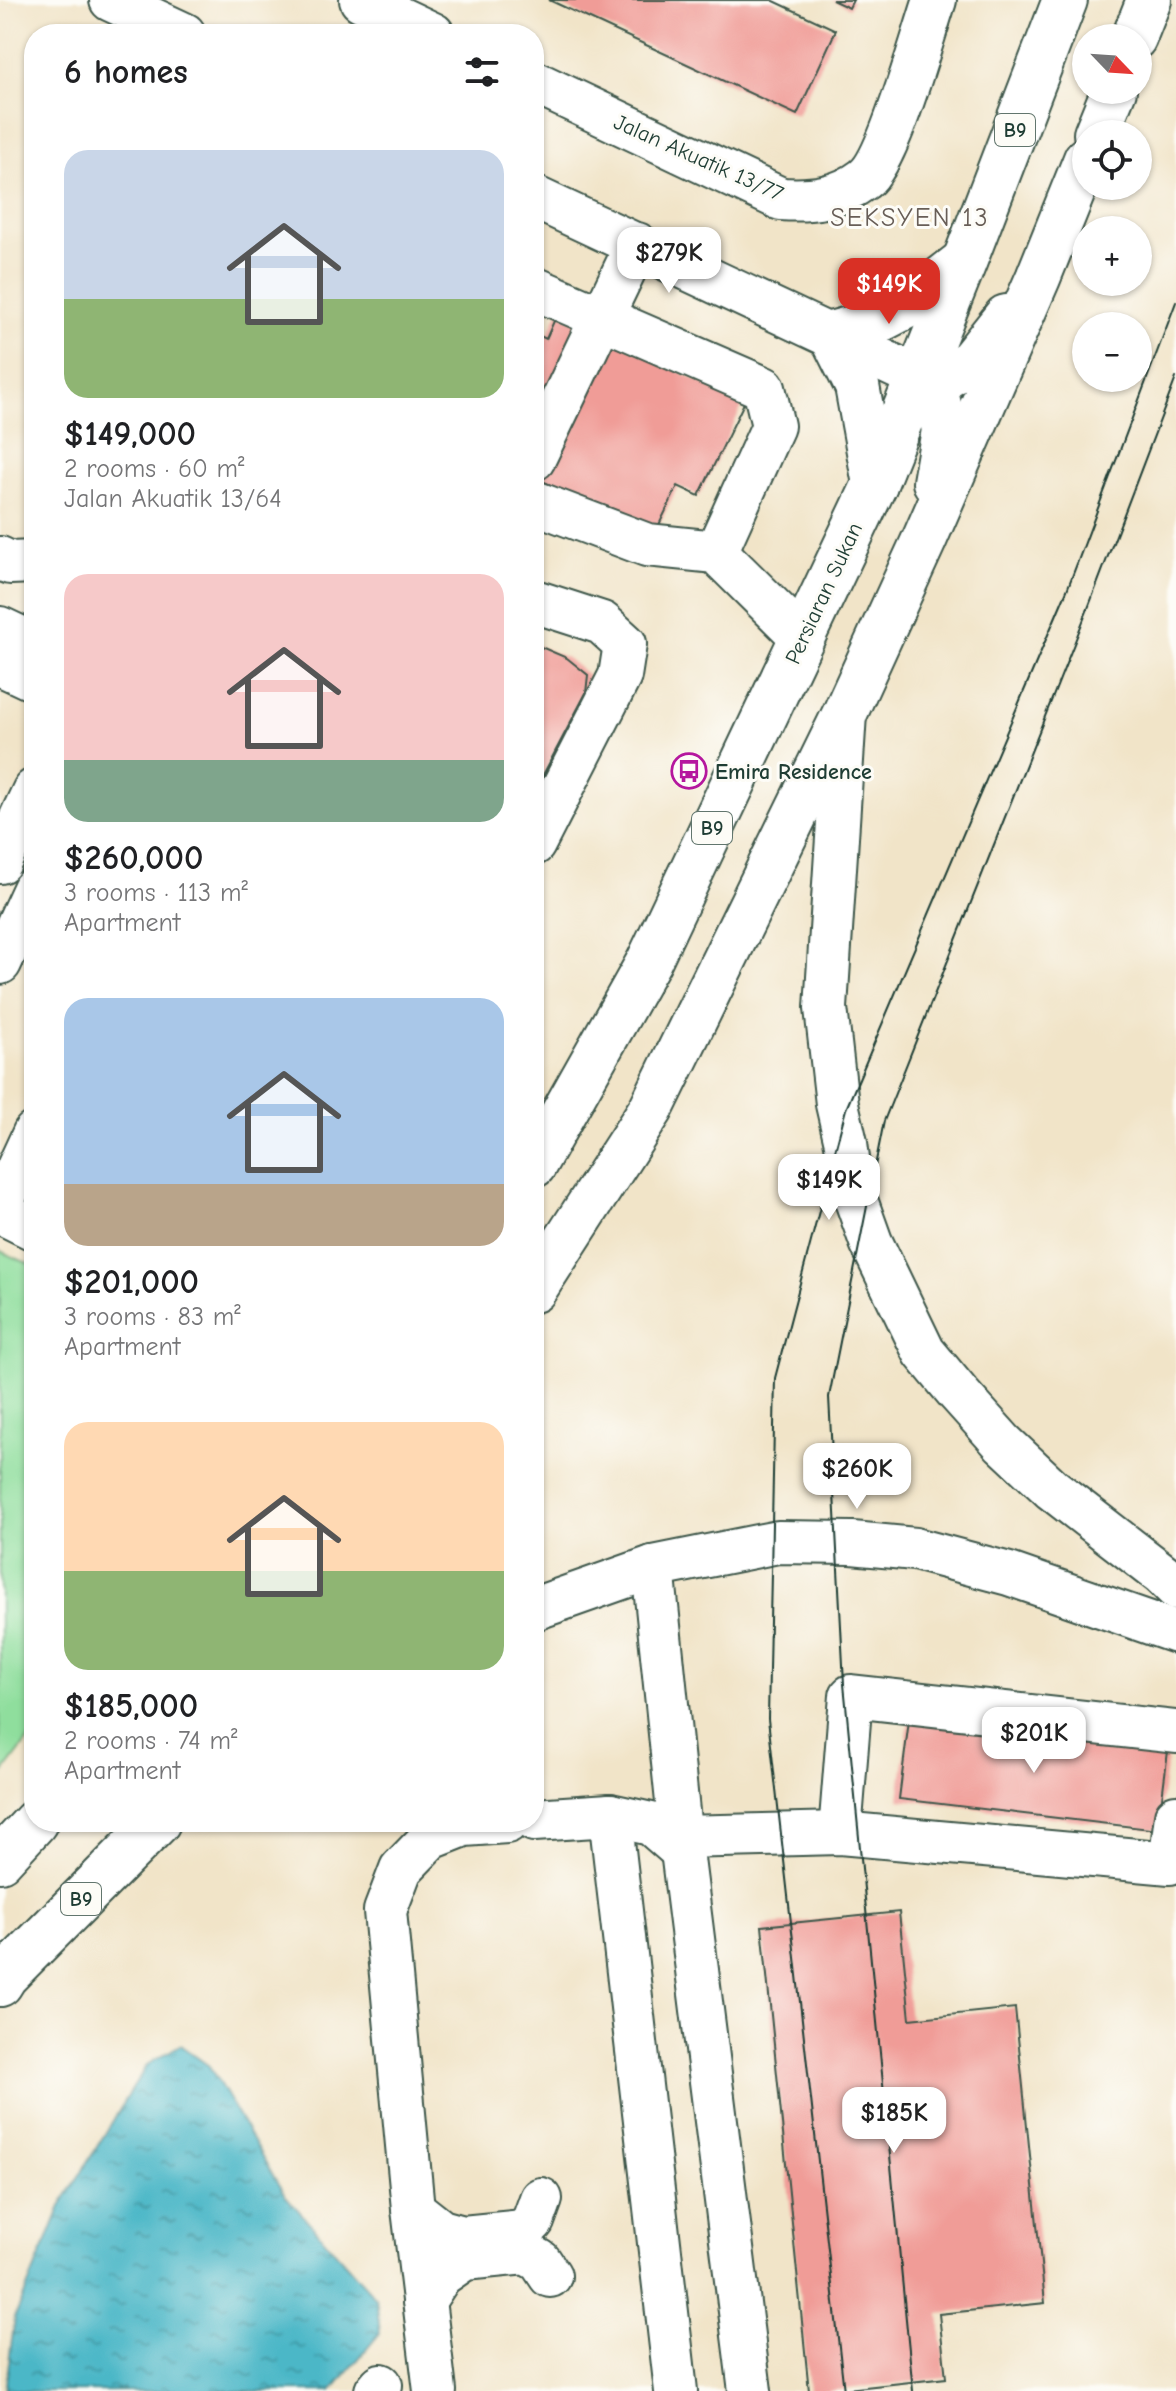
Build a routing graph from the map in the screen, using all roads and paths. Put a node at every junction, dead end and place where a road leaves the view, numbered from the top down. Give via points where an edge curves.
1 (111, 0) edge
2 (361, 0) edge
3 (935, 0) edge
4 (1065, 0) edge
5 (1149, 0) edge
6 (163, 24) edge
7 (412, 24) edge
8 (1140, 24) edge
9 (544, 87) edge
10 (1072, 194) edge
11 (544, 202) edge
12 (637, 244) junction
13 (965, 260) junction
14 (1038, 278) junction
15 (544, 292) edge
16 (601, 318) junction
17 (831, 334) junction
18 (918, 377) junction
19 (544, 438) edge
20 (875, 484) junction
21 (544, 506) edge
22 (925, 538) junction
23 (716, 552) junction
24 (0, 558) edge
25 (24, 562) edge
26 (544, 604) edge
27 (0, 628) edge
28 (802, 637) junction
29 (24, 639) edge
30 (0, 664) edge
31 (24, 675) edge
32 (845, 713) junction
33 (24, 811) edge
34 (544, 824) edge
35 (0, 862) edge
36 (24, 911) edge
37 (0, 963) edge
38 (544, 1147) edge
39 (24, 1155) edge
40 (0, 1209) edge
41 (24, 1223) edge
42 (544, 1275) edge
43 (653, 1567) junction
44 (1176, 1588) edge
45 (544, 1605) edge
46 (1176, 1632) edge
47 (1176, 1732) edge
48 (610, 1815) junction
49 (1176, 1816) edge
50 (544, 1819) edge
51 (26, 1832) edge
52 (148, 1832) edge
53 (446, 1832) edge
54 (840, 1833) junction
55 (681, 1844) junction
56 (0, 1860) edge
57 (2, 1980) edge
58 (413, 2209) junction
59 (424, 2301) junction
60 (435, 2391) edge
61 (676, 2391) edge
62 (750, 2391) edge

1 - 6 street
2 - 7 street
3 - 9 street, Jalan Akuatik 13/77 via 887,144 867,178 839,194 810,201 781,199
4 - 13 main road, Persiaran Sukan / B9
5 - 8 main road
10 - 14 main road
11 - 12 street
12 - 16 street
12 - 17 street
13 - 17 main road via 905,307
13 - 18 main road, Persiaran Sukan / B9
14 - 18 main road via 971,361 944,378
14 - 22 main road
15 - 16 street
16 - 19 street
16 - 23 street via 764,388 773,426
17 - 18 street
17 - 20 main road via 857,386
18 - 20 main road, Persiaran Sukan / B9
18 - 22 main road via 938,401 944,430
20 - 28 main road, Persiaran Sukan / B9
21 - 23 street via 647,545
22 - 32 main road
23 - 28 street
24 - 25 street
26 - 34 street via 602,623 625,644 620,676
27 - 29 street
28 - 38 main road, Persiaran Sukan / B9 via 649,961
30 - 31 street
32 - 42 main road via 651,1109
32 - 44 street via 826,1008 852,1189 871,1242 924,1352 959,1394 1052,1489
33 - 35 street
36 - 37 street
39 - 40 street
40 - 41 street
43 - 45 street
43 - 46 street via 778,1542 915,1549 1009,1574
43 - 55 street
47 - 54 street via 851,1696
48 - 50 street
48 - 55 street via 651,1824
48 - 61 street
49 - 54 street via 1170,1863
51 - 56 main road
52 - 57 main road, B9
53 - 58 street via 431,1838 401,1869 385,1911
54 - 55 street
55 - 62 street
58 - 59 street
58 - 59 street via 441,2231 463,2237 535,2240 464,2259 441,2275
59 - 60 street

